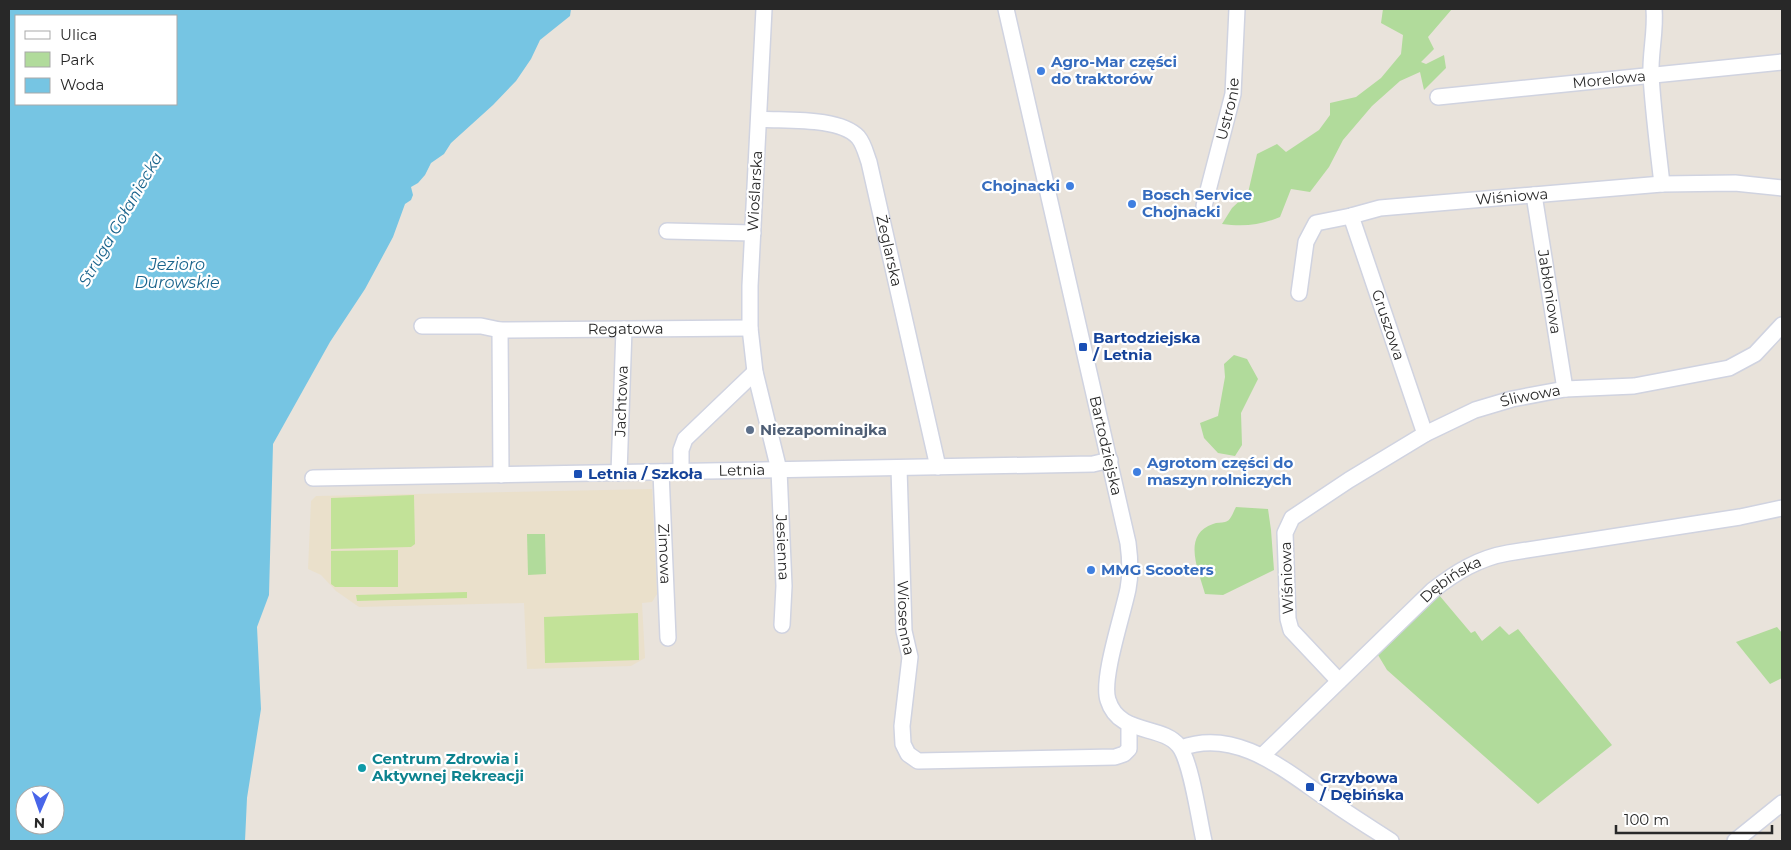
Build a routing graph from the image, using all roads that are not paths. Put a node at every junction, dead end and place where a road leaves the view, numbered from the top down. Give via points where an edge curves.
1 (764, 9) edge
2 (1006, 9) edge
3 (1237, 9) edge
4 (1654, 9) edge
5 (1782, 62) edge
6 (1651, 75) junction
7 (1438, 97) dead end
8 (759, 119) junction
9 (1662, 184) junction
10 (1782, 188) edge
11 (1534, 195) junction
12 (1204, 206) dead end
13 (1350, 216) junction
14 (667, 230) dead end
15 (753, 233) junction
16 (1299, 293) dead end
17 (1782, 325) edge
18 (422, 326) dead end
19 (750, 328) junction
20 (624, 329) junction
21 (500, 330) junction
22 (755, 372) junction
23 (1565, 389) junction
24 (1425, 434) junction
25 (1110, 460) junction
26 (938, 467) junction
27 (899, 468) junction
28 (779, 470) junction
29 (661, 472) junction
30 (681, 472) junction
31 (619, 473) junction
32 (501, 475) junction
33 (314, 478) dead end
34 (1782, 508) edge
35 (1292, 518) joint
36 (782, 626) dead end
37 (668, 638) dead end
38 (1339, 681) junction
39 (1129, 724) junction
40 (1180, 748) junction
41 (1262, 756) junction
42 (1782, 803) edge
43 (1204, 841) edge
44 (1391, 841) edge
45 (1735, 841) edge

1 - 8 street, Wioślarska
2 - 25 street, Bartodziejska
3 - 12 street, Ustronie via 1233,94
4 - 6 street
5 - 6 street, Morelowa
6 - 7 street, Morelowa
6 - 9 street
8 - 15 street, Wioślarska
8 - 26 street, Żeglarska via 836,125 850,131 864,146
9 - 10 street, Wiśniowa via 1734,183
9 - 11 street, Wiśniowa
11 - 13 street, Wiśniowa via 1380,208
11 - 23 street, Jabłoniowa
13 - 16 street, Wiśniowa via 1316,223 1306,242
13 - 24 street, Gruszowa
14 - 15 street
15 - 19 street, Wioślarska
17 - 23 street, Śliwowa via 1755,354 1729,368 1634,386
18 - 21 street, Regatowa via 481,326
19 - 20 street, Regatowa
19 - 22 street, Wioślarska
20 - 21 street, Regatowa
20 - 31 street, Jachtowa
21 - 32 street
22 - 28 street, Wioślarska
22 - 30 street via 685,439 681,450
23 - 24 street, Śliwowa via 1475,410
24 - 35 street, Śliwowa
25 - 26 street, Letnia via 1093,464
25 - 39 street, Bartodziejska via 1127,535 1130,572 1106,691 1112,710
26 - 27 street, Letnia
27 - 28 street, Letnia
27 - 39 street, Wiosenna via 904,631 910,657 902,744 908,754 918,761 1115,756 1129,749
28 - 30 street, Letnia
28 - 36 street, Jesienna via 784,586
29 - 30 street, Letnia
29 - 31 street, Letnia
29 - 37 street, Zimowa
31 - 32 street, Letnia
32 - 33 street, Letnia
34 - 38 street, Dębińska via 1484,559 1433,590
35 - 38 street, Wiśniowa via 1285,533 1291,630
38 - 41 street, Dębińska
39 - 40 street, Bartodziejska via 1171,739
40 - 41 street via 1210,743 1237,747
40 - 43 street
41 - 44 street
42 - 45 street

